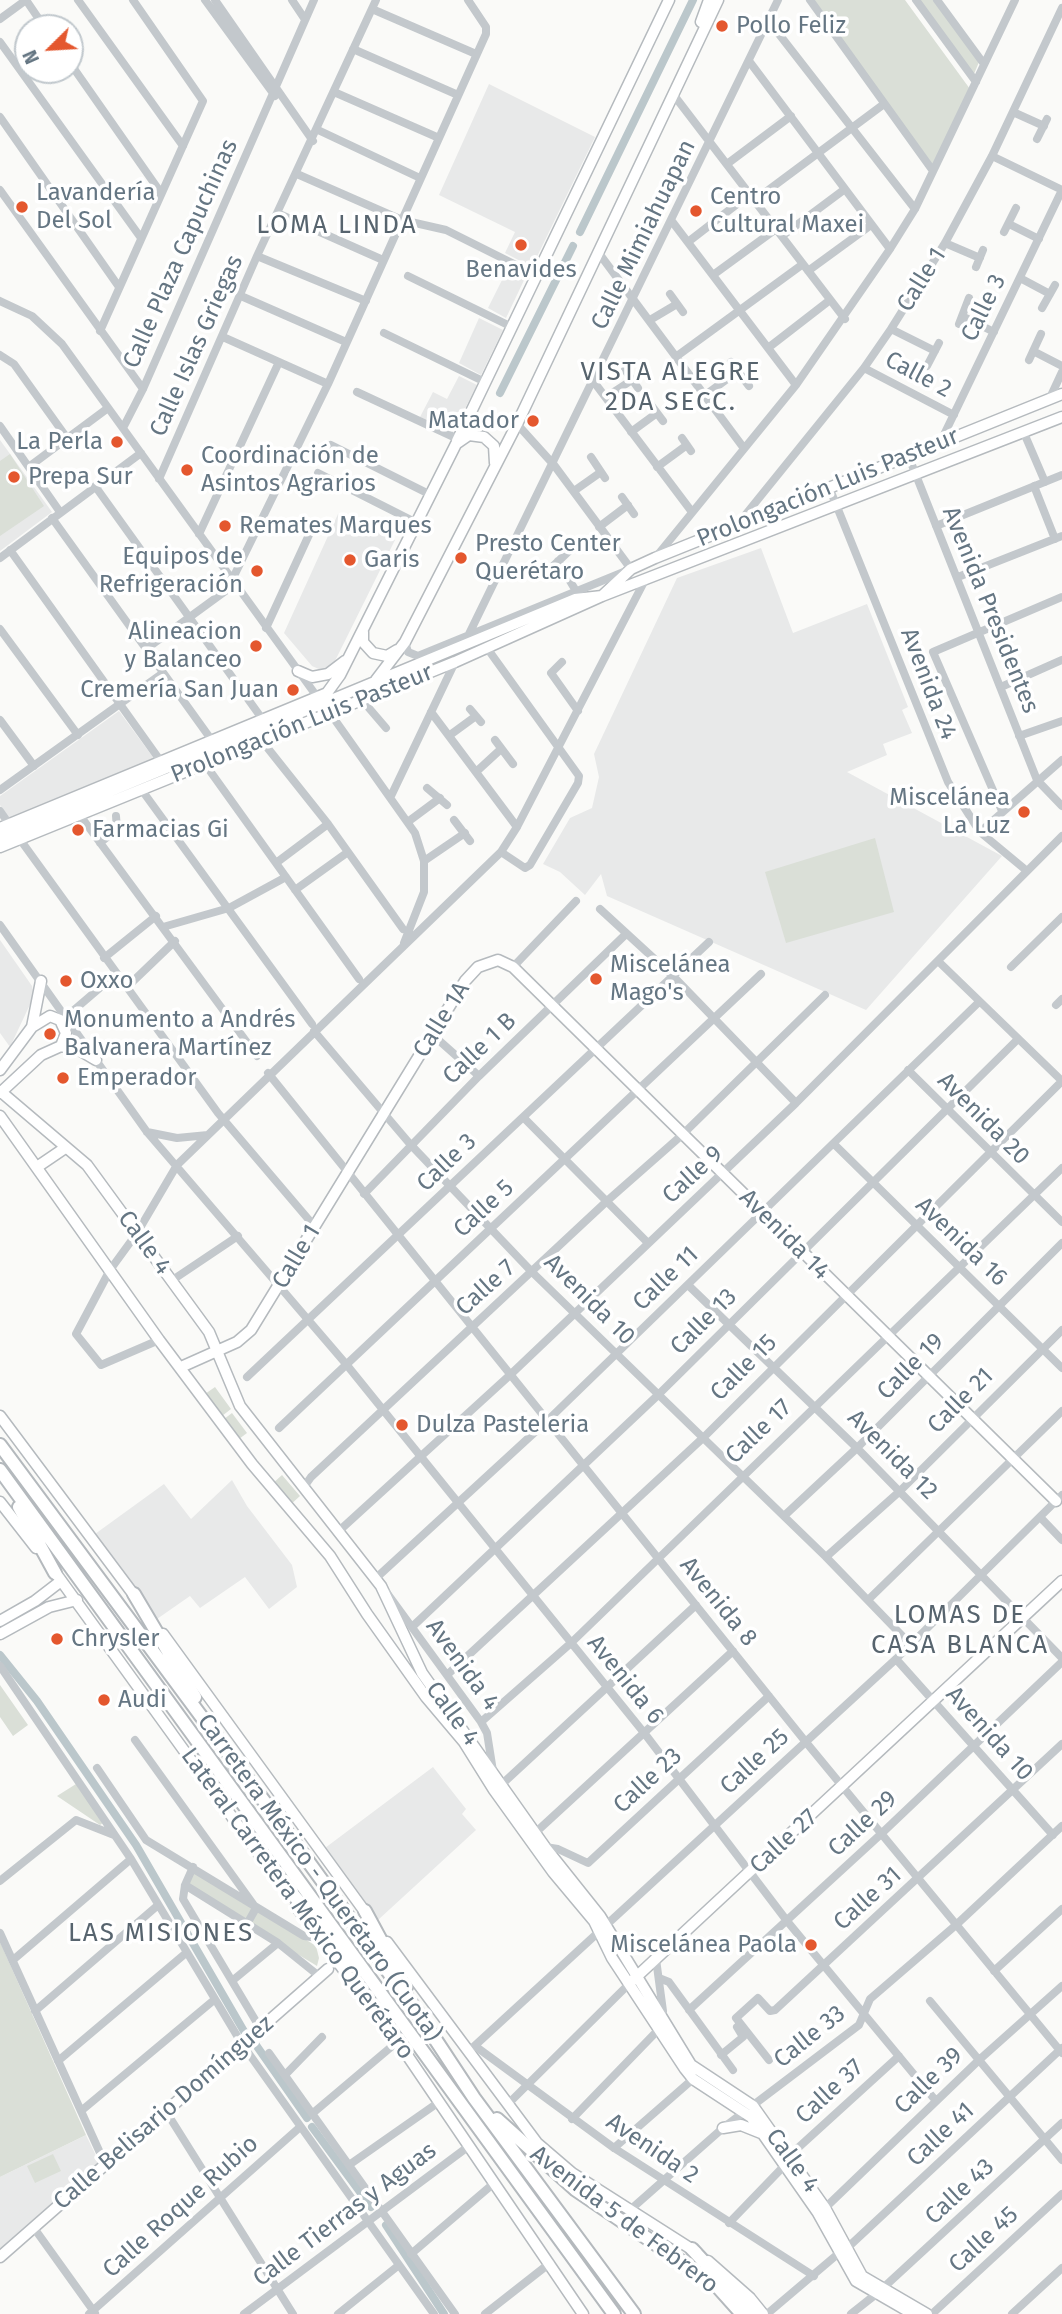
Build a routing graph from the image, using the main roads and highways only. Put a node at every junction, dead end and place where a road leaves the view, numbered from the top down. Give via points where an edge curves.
1 (669, 0) edge
2 (675, 0) edge
3 (709, 0) edge
4 (718, 0) edge
5 (663, 14) junction
6 (691, 52) junction
7 (1062, 394) edge
8 (1062, 417) edge
9 (453, 452) junction
10 (494, 467) junction
11 (602, 596) junction
12 (363, 628) junction
13 (402, 645) junction
14 (346, 661) junction
15 (298, 671) road end
16 (371, 685) junction
17 (4, 826) edge
18 (0, 837) edge
19 (0, 847) edge
20 (513, 967) joint
21 (41, 981) road end
22 (50, 1016) junction
23 (32, 1027) junction
24 (66, 1033) junction
25 (61, 1046) junction
26 (96, 1060) road end
27 (0, 1070) edge
28 (0, 1092) edge
29 (383, 1113) joint
30 (1, 1118) edge
31 (65, 1148) junction
32 (37, 1167) junction
33 (219, 1350) junction
34 (181, 1367) junction
35 (0, 1416) edge
36 (0, 1445) edge
37 (0, 1471) edge
38 (1059, 1498) edge
39 (0, 1502) edge
40 (58, 1577) junction
41 (1062, 1581) edge
42 (134, 1594) junction
43 (77, 1600) junction
44 (0, 1621) edge
45 (0, 1634) edge
46 (213, 1731) junction
47 (266, 1862) junction
48 (365, 1911) junction
49 (602, 1928) junction
50 (320, 1940) junction
51 (328, 1969) junction
52 (347, 1977) junction
53 (633, 1980) junction
54 (416, 2010) junction
55 (403, 2021) junction
56 (474, 2098) junction
57 (749, 2109) junction
58 (723, 2128) road end
59 (761, 2133) junction
60 (786, 2161) junction
61 (692, 2249) junction
62 (842, 2251) junction
63 (0, 2257) edge
64 (586, 2278) junction
65 (879, 2292) junction
66 (583, 2314) edge
67 (606, 2314) edge
68 (614, 2314) edge
69 (634, 2314) edge
70 (742, 2314) edge
71 (752, 2314) edge
72 (765, 2314) edge
73 (913, 2314) edge
74 (930, 2314) edge

1 - 5 main road
2 - 5 main road
3 - 6 main road
4 - 6 main road
5 - 9 main road
6 - 10 main road
7 - 11 main road, Prolongación Luis Pasteur via 655,558 631,569
8 - 11 main road, Prolongación Luis Pasteur
9 - 10 main road via 469,435 484,437 494,446
9 - 12 main road
10 - 13 main road
11 - 16 main road, Prolongación Luis Pasteur via 575,599
11 - 19 main road, Prolongación Luis Pasteur via 455,662
12 - 13 main road via 363,642 373,653 387,656
12 - 14 main road
13 - 16 main road
14 - 15 main road via 328,674 313,677
14 - 17 main road, Prolongación Luis Pasteur via 333,687 318,698
16 - 18 main road, Prolongación Luis Pasteur
20 - 29 main road, Calle 1A via 498,960 478,967 465,981
20 - 38 main road, Avenida 14 via 1012,1459
21 - 23 main road
22 - 23 main road
22 - 24 main road via 60,1020
22 - 24 main road via 59,1012 67,1016
23 - 27 main road
24 - 25 main road
25 - 26 main road via 79,1049
25 - 28 main road via 41,1055
28 - 31 main road, Calle 4
29 - 33 main road, Calle 1 via 281,1286 245,1337
30 - 32 main road, Calle 4
31 - 32 main road
31 - 33 main road, Calle 4 via 87,1165
32 - 34 main road, Calle 4
33 - 34 main road, Calle 1
33 - 49 main road, Calle 4 via 234,1395 252,1424 378,1583 422,1673 545,1847 589,1900
34 - 49 main road, Calle 4 via 252,1464 330,1556 426,1697
35 - 42 main road, Lateral Carretera México Querétaro
36 - 46 highway, Carretera México - Querétaro (Cuota)
37 - 40 highway
37 - 55 highway, Carretera México - Querétaro (Cuota)
39 - 40 main road, Lateral Carretera México Querétaro
40 - 43 main road, Lateral Carretera México Querétaro
40 - 44 main road via 35,1601
41 - 53 main road, Calle 27
42 - 46 highway
42 - 48 main road, Lateral Carretera México Querétaro via 245,1757
43 - 45 main road via 50,1606
43 - 47 main road, Lateral Carretera México Querétaro via 213,1782
46 - 54 highway, Carretera México - Querétaro (Cuota)
47 - 50 main road, Lateral Carretera México Querétaro
47 - 55 highway
48 - 54 highway
48 - 61 main road, Lateral Carretera México Querétaro via 472,2048 537,2143 572,2173
49 - 53 main road, Calle 4
50 - 51 main road
50 - 52 main road, Lateral Carretera México Querétaro
51 - 52 main road
51 - 63 main road, Calle Belisario Domínguez
52 - 66 main road, Lateral Carretera México Querétaro via 397,2042
53 - 57 main road, Calle 4 via 691,2065
53 - 57 main road, Calle 4 via 693,2079
54 - 56 highway, Carretera México - Querétaro (Cuota)
55 - 64 highway, Carretera México - Querétaro (Cuota)
56 - 69 highway, Carretera México - Querétaro (Cuota)
56 - 70 highway, Avenida 5 de Febrero via 557,2175 716,2285
57 - 59 main road, Calle 4
57 - 60 main road, Calle 4
58 - 59 main road via 741,2125
59 - 60 main road, Calle 4
60 - 62 main road, Calle 4
60 - 62 main road, Calle 4 via 825,2208
61 - 71 highway
61 - 72 main road, Lateral Carretera México Querétaro via 721,2270
62 - 65 main road, Calle 4
64 - 67 highway
64 - 68 highway, Carretera México - Querétaro (Cuota)
65 - 73 main road, Calle 4
65 - 74 main road, Calle 4

